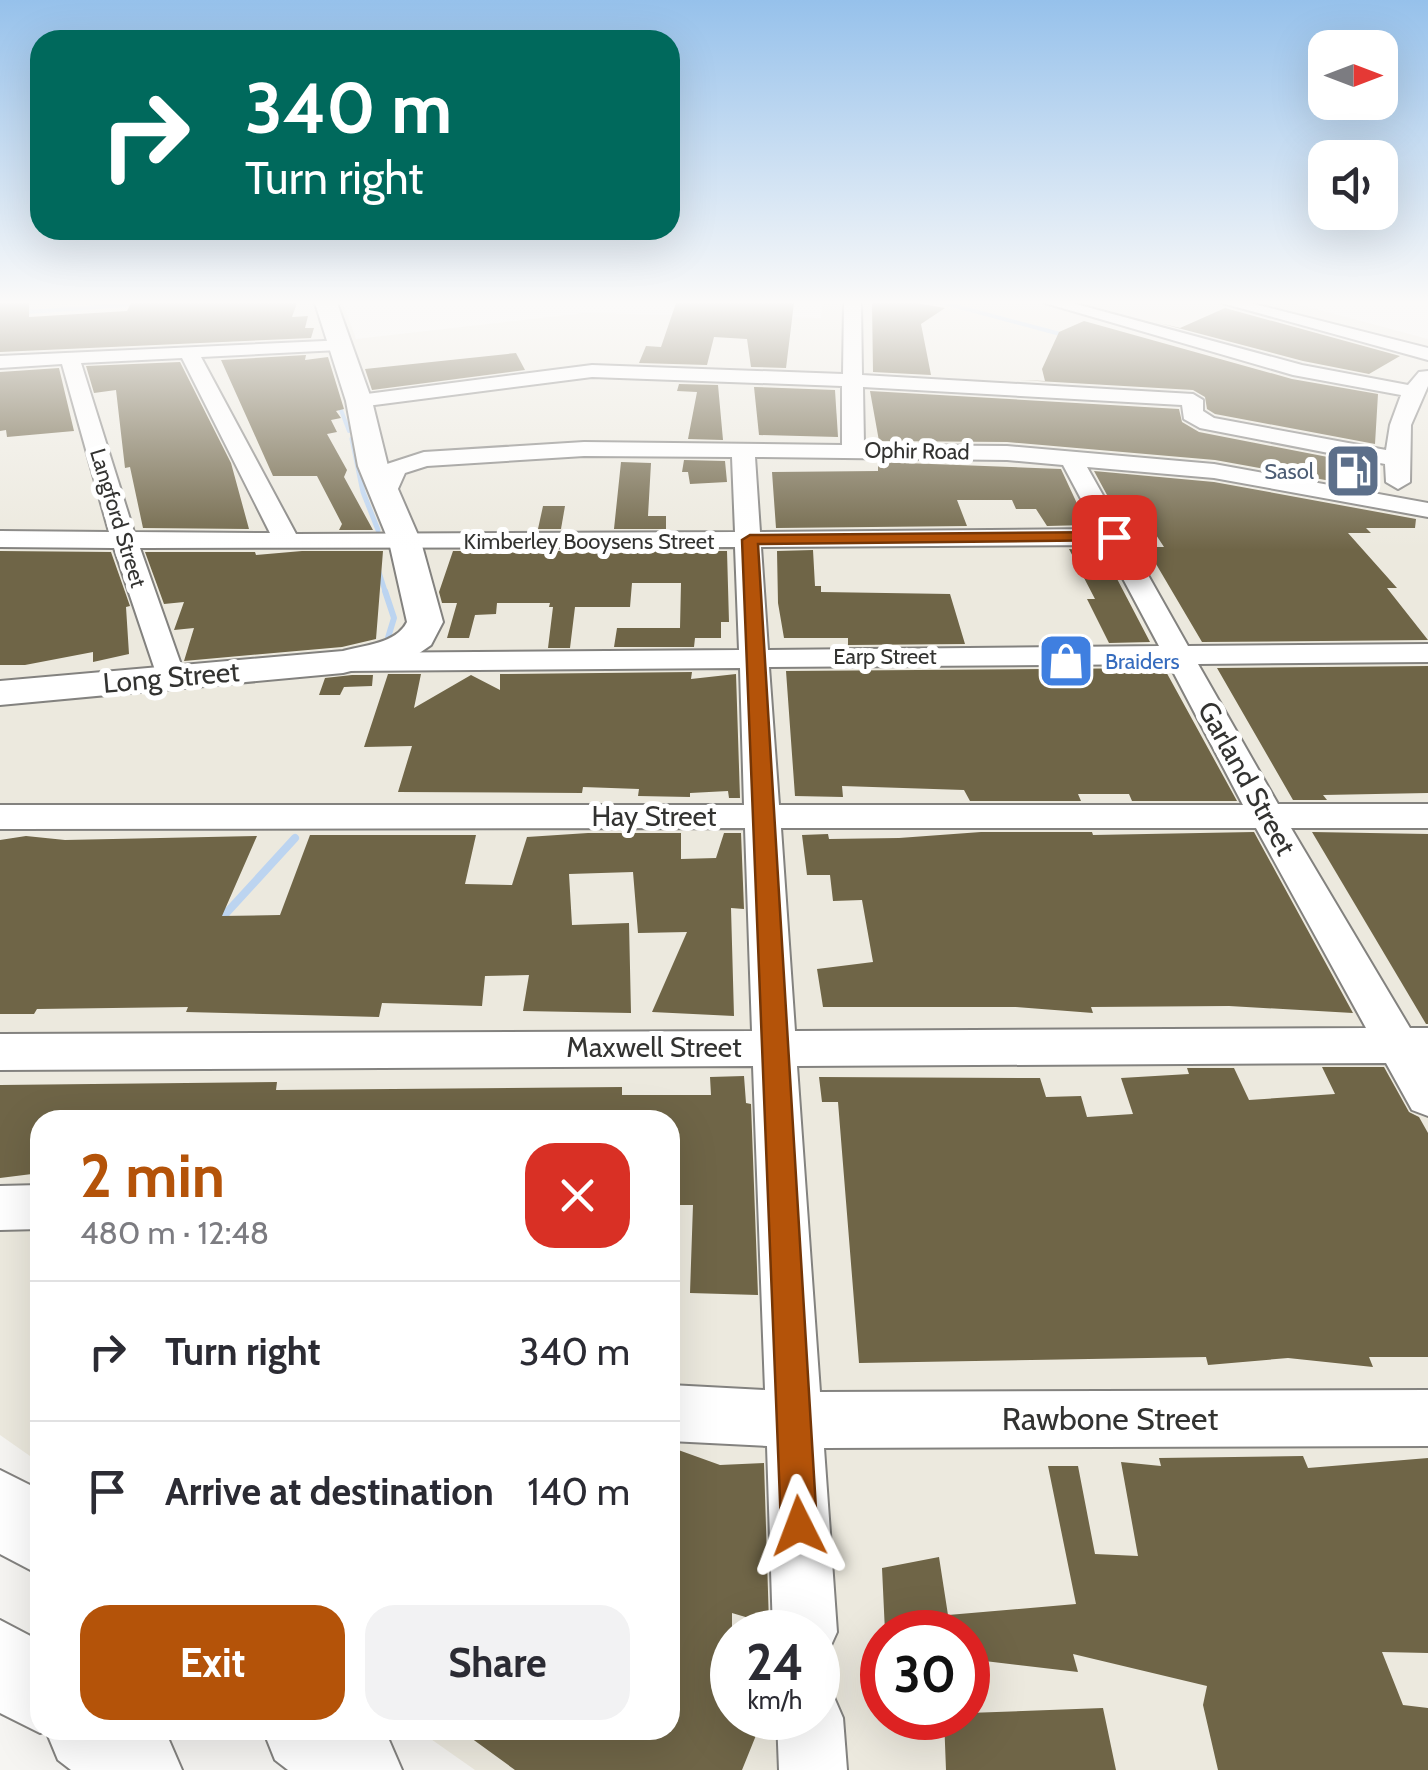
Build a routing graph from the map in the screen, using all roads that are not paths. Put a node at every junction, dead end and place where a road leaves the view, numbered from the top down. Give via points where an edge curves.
1 (78, 386) edge
2 (207, 386) edge
3 (353, 386) edge
4 (513, 386) edge
5 (852, 386) edge
6 (947, 386) edge
7 (1356, 386) edge
8 (1419, 386) edge
9 (1408, 399) junction
10 (362, 414) junction
11 (743, 448) junction
12 (853, 450) junction
13 (1070, 457) junction
14 (424, 459) junction
15 (1396, 459) junction
16 (384, 495) junction
17 (1417, 507) edge
18 (1428, 526) edge
19 (1114, 537) junction
20 (0, 539) edge
21 (124, 540) junction
22 (750, 540) junction
23 (288, 541) junction
24 (405, 542) junction
25 (425, 622) junction
26 (1428, 653) edge
27 (1178, 654) junction
28 (757, 656) junction
29 (498, 659) junction
30 (343, 662) junction
31 (170, 676) junction
32 (0, 693) edge
33 (764, 816) junction
34 (1428, 816) edge
35 (0, 817) edge
36 (1268, 818) junction
37 (1413, 1045) edge
38 (777, 1046) junction
39 (0, 1052) edge
40 (1428, 1097) edge
41 (30, 1207) edge
42 (0, 1208) edge
43 (680, 1413) edge
44 (1428, 1418) edge
45 (793, 1420) junction
46 (0, 1507) edge
47 (30, 1530) edge
48 (804, 1610) edge
49 (0, 1660) edge
50 (30, 1684) edge
51 (101, 1740) edge
52 (318, 1740) edge
53 (811, 1740) edge
54 (139, 1770) edge
55 (359, 1770) edge
56 (813, 1770) edge

1 - 21 street, Langford Street
2 - 23 street
3 - 10 main road
4 - 10 street
5 - 12 street
6 - 15 street via 1193,400 1192,414 1208,423
7 - 9 street
8 - 9 street
9 - 15 street
10 - 14 street via 392,453
10 - 16 main road
11 - 12 street, Ophir Road
11 - 14 street, Ophir Road
11 - 22 street
12 - 13 street, Ophir Road
13 - 17 street, Ophir Road via 1250,476
13 - 19 street, Garland Street
14 - 16 street via 395,469
15 - 17 street via 1398,483
16 - 24 main road
17 - 18 street
19 - 22 street, Kimberley Booysens Street
19 - 27 street, Garland Street
20 - 21 street, Kimberley Booysens Street
21 - 23 street, Kimberley Booysens Street
21 - 31 street, Langford Street
22 - 24 street, Kimberley Booysens Street
22 - 28 street
23 - 24 street, Kimberley Booysens Street
24 - 25 main road
25 - 29 street via 450,648
25 - 30 main road, Long Street via 405,646
26 - 27 street, Earp Street
27 - 28 street, Earp Street
27 - 36 street, Garland Street
28 - 29 street, Earp Street
28 - 33 street
29 - 30 street, Earp Street
30 - 31 main road, Long Street
31 - 32 main road, Long Street
33 - 35 street, Hay Street
33 - 36 street, Hay Street
33 - 38 street
34 - 36 street, Hay Street
36 - 37 street, Garland Street
37 - 38 street, Maxwell Street
37 - 40 street, Garland Street
38 - 39 street, Maxwell Street
38 - 45 street
41 - 42 street
43 - 45 street, Rawbone Street
44 - 45 street, Rawbone Street
45 - 48 street
46 - 47 main road
49 - 50 main road
51 - 54 main road
52 - 55 main road
53 - 56 street

